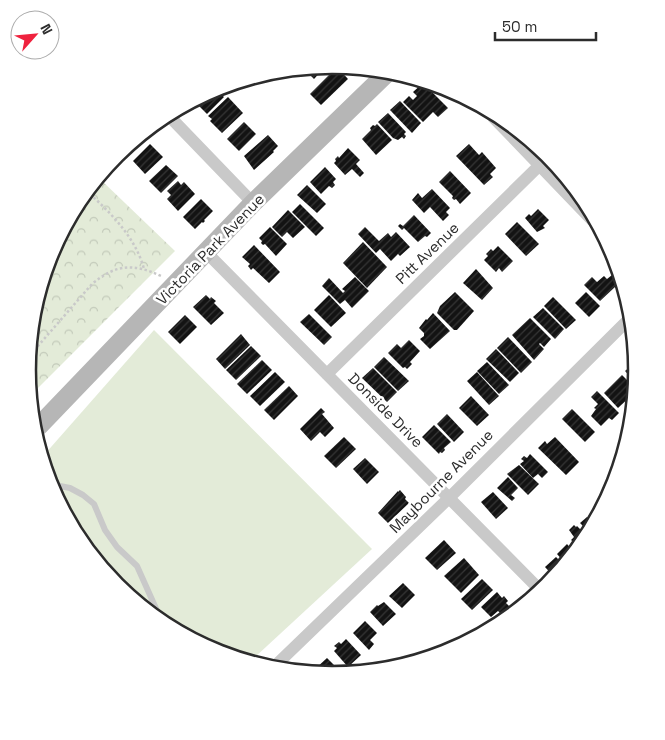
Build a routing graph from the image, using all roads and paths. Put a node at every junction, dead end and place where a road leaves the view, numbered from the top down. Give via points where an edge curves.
1 (383, 78) edge
2 (173, 120) edge
3 (502, 127) edge
4 (543, 162) edge
5 (539, 166) junction
6 (92, 196) edge
7 (254, 203) junction
8 (582, 209) edge
9 (207, 252) junction
10 (144, 269) junction
11 (173, 287) junction
12 (625, 323) edge
13 (37, 347) edge
14 (327, 374) junction
15 (41, 424) edge
16 (60, 486) edge
17 (450, 497) junction
18 (536, 585) edge
19 (156, 607) edge
20 (279, 662) edge

1 - 7 main road, Victoria Park Avenue
2 - 7 street
3 - 5 street
4 - 5 street, Pitt Avenue
5 - 8 street
5 - 14 street, Pitt Avenue
6 - 10 path via 127,233 140,254
7 - 9 main road, Victoria Park Avenue
9 - 11 main road, Victoria Park Avenue
9 - 14 street, Donside Drive
10 - 11 path via 162,276
10 - 13 path via 119,268 102,275
11 - 15 main road, Victoria Park Avenue
12 - 17 street, Maybourne Avenue
14 - 17 street, Donside Drive
16 - 19 lane via 84,495 94,504 105,530 137,566
17 - 18 street, Donside Drive
17 - 20 street, Maybourne Avenue

